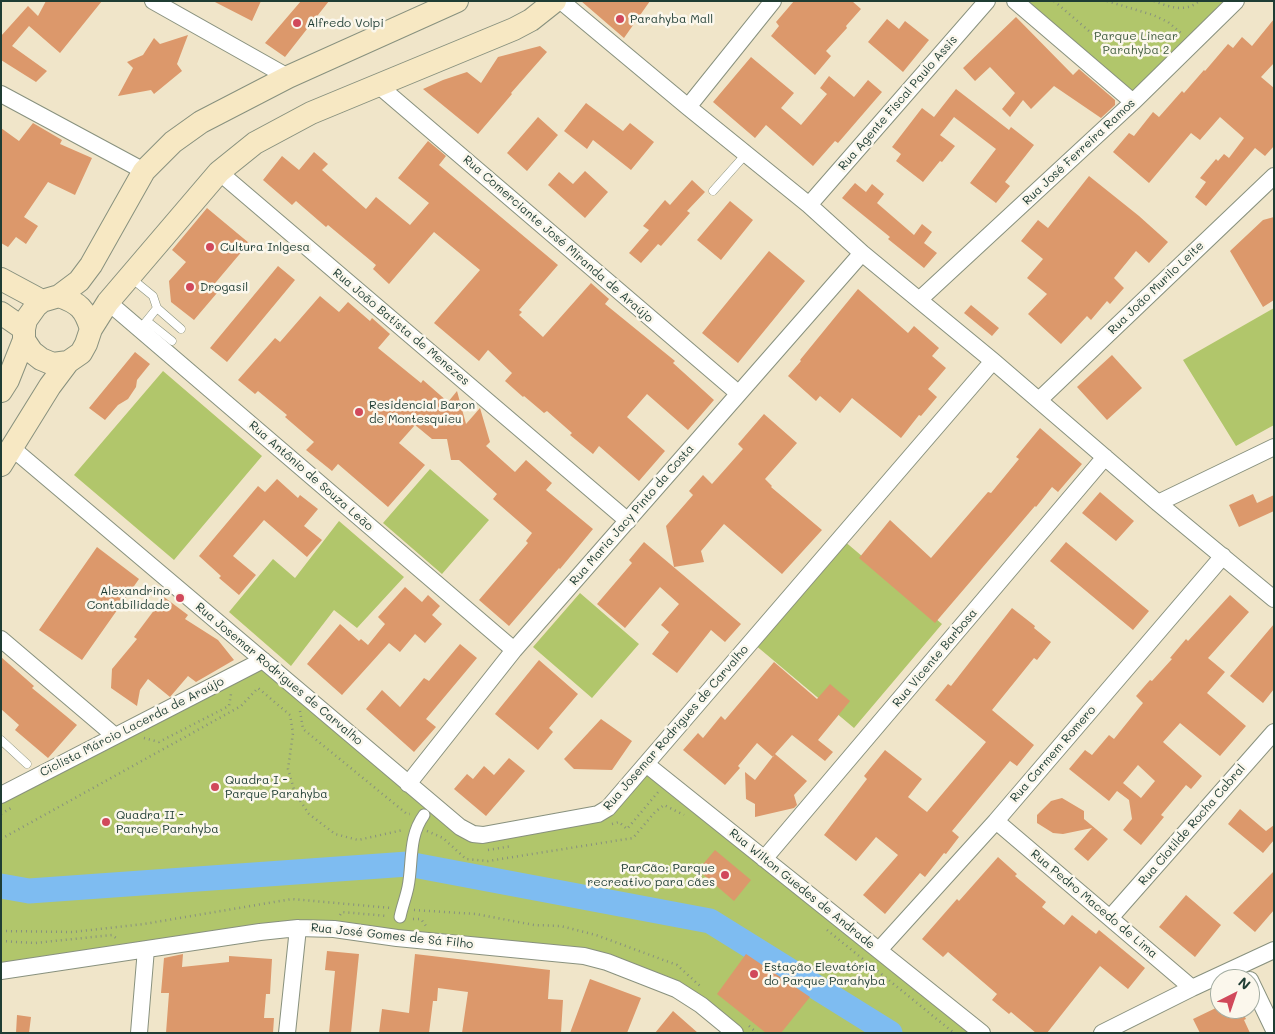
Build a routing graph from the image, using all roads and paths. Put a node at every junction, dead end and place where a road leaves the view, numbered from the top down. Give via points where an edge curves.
1 (153, 1) edge
2 (457, 1) edge
3 (555, 1) edge
4 (561, 1) edge
5 (773, 1) edge
6 (987, 1) edge
7 (1016, 1) edge
8 (1054, 1) edge
9 (1107, 1) edge
10 (1154, 1) edge
11 (1199, 1) edge
12 (1236, 1) edge
13 (1185, 37) dead end
14 (1103, 58) dead end
15 (288, 77) junction
16 (378, 86) junction
17 (1, 94) edge
18 (1133, 102) junction
19 (688, 108) junction
20 (746, 154) junction
21 (144, 171) junction
22 (219, 172) junction
23 (1274, 176) edge
24 (713, 191) dead end
25 (809, 205) junction
26 (862, 252) junction
27 (130, 276) junction
28 (1, 279) edge
29 (51, 299) junction
30 (919, 300) junction
31 (108, 302) junction
32 (157, 308) junction
33 (1, 313) edge
34 (143, 325) junction
35 (91, 329) junction
36 (181, 329) dead end
37 (24, 335) junction
38 (172, 341) dead end
39 (993, 361) junction
40 (68, 362) junction
41 (1, 390) edge
42 (738, 393) junction
43 (1039, 400) junction
44 (1274, 447) edge
45 (7, 457) edge
46 (1105, 457) junction
47 (1158, 503) junction
48 (628, 521) junction
49 (1223, 556) junction
50 (1274, 599) edge
51 (1, 640) edge
52 (514, 650) junction
53 (263, 660) junction
54 (1274, 732) edge
55 (116, 736) junction
56 (1, 740) edge
57 (27, 764) dead end
58 (646, 764) junction
59 (408, 784) junction
60 (1, 795) edge
61 (424, 816) dead end
62 (996, 821) junction
63 (764, 858) junction
64 (400, 917) dead end
65 (1110, 918) junction
66 (298, 928) junction
67 (146, 949) junction
68 (879, 950) junction
69 (1274, 950) edge
70 (1253, 969) edge
71 (1, 971) edge
72 (1210, 984) edge
73 (1192, 988) junction
74 (1260, 1001) edge
75 (1274, 1030) edge
76 (139, 1033) edge
77 (287, 1033) edge
78 (735, 1033) edge
79 (982, 1033) edge
80 (1102, 1033) edge

1 - 15 street
2 - 15 main road
3 - 16 main road via 514,29
4 - 19 street
5 - 19 street
6 - 25 street, Rua Agente Fiscal Paulo Assis
7 - 18 street
8 - 14 path via 1102,43
9 - 13 path via 1160,18
10 - 11 path via 1182,9
12 - 18 street, Rua José Ferreira Ramos
15 - 21 main road via 201,122 173,142
16 - 22 main road via 280,129 255,143
16 - 42 street, Rua Comerciante José Miranda de Araújo
17 - 21 street
18 - 30 street, Rua José Ferreira Ramos
19 - 20 street
20 - 24 lane
20 - 25 street
21 - 29 main road via 91,265 79,280
22 - 27 main road
22 - 48 street, Rua João Batista de Menezes
23 - 43 street, Rua João Murilo Leite
25 - 26 street
26 - 30 street
26 - 42 street, Rua Maria Jacy Pinto da Costa
27 - 31 main road
27 - 32 lane via 153,296
28 - 29 main road
29 - 35 main road via 78,305 86,314
29 - 37 main road via 31,312
30 - 39 street
31 - 34 street, Rua Antônio de Souza Leão
31 - 35 main road
32 - 34 lane
32 - 36 lane
33 - 37 main road
34 - 38 lane
34 - 52 street, Rua Antônio de Souza Leão
35 - 40 main road via 81,352
37 - 40 main road via 32,352 41,360 53,364
37 - 41 main road via 8,380
39 - 43 street
39 - 58 street, Rua Josemar Rodrigues de Carvalho
40 - 45 main road
42 - 48 street, Rua Maria Jacy Pinto da Costa
43 - 46 street
44 - 47 street
45 - 53 street, Rua Josemar Rodrigues de Carvalho
46 - 47 street
46 - 63 street, Rua Vicente Barbosa
47 - 49 street
48 - 52 street, Rua Maria Jacy Pinto da Costa
49 - 50 street
49 - 62 street, Rua Carmem Romero
51 - 55 street
52 - 59 street, Rua Maria Jacy Pinto da Costa
53 - 55 street, Ciclista Márcio Lacerda de Araújo
53 - 59 street, Rua Josemar Rodrigues de Carvalho
54 - 65 street, Rua Clotilde Rocha Cabral
55 - 60 street, Ciclista Márcio Lacerda de Araújo
56 - 57 lane
58 - 59 street, Rua Josemar Rodrigues de Carvalho via 608,808 598,814 480,835 460,826
58 - 63 street, Rua Wilton Guedes de Andrade
61 - 64 street via 416,826 408,886
62 - 65 street, Rua Pedro Macedo de Lima
62 - 68 street, Rua Carmem Romero
63 - 68 street, Rua Wilton Guedes de Andrade
65 - 73 street, Rua Pedro Macedo de Lima
66 - 67 street, Rua José Gomes de Sá Filho
66 - 77 street
66 - 78 street, Rua José Gomes de Sá Filho via 334,929 595,958 676,989
67 - 71 street, Rua José Gomes de Sá Filho
67 - 76 street
68 - 79 street, Rua Wilton Guedes de Andrade
69 - 70 street
72 - 73 street
73 - 80 street
74 - 75 street

